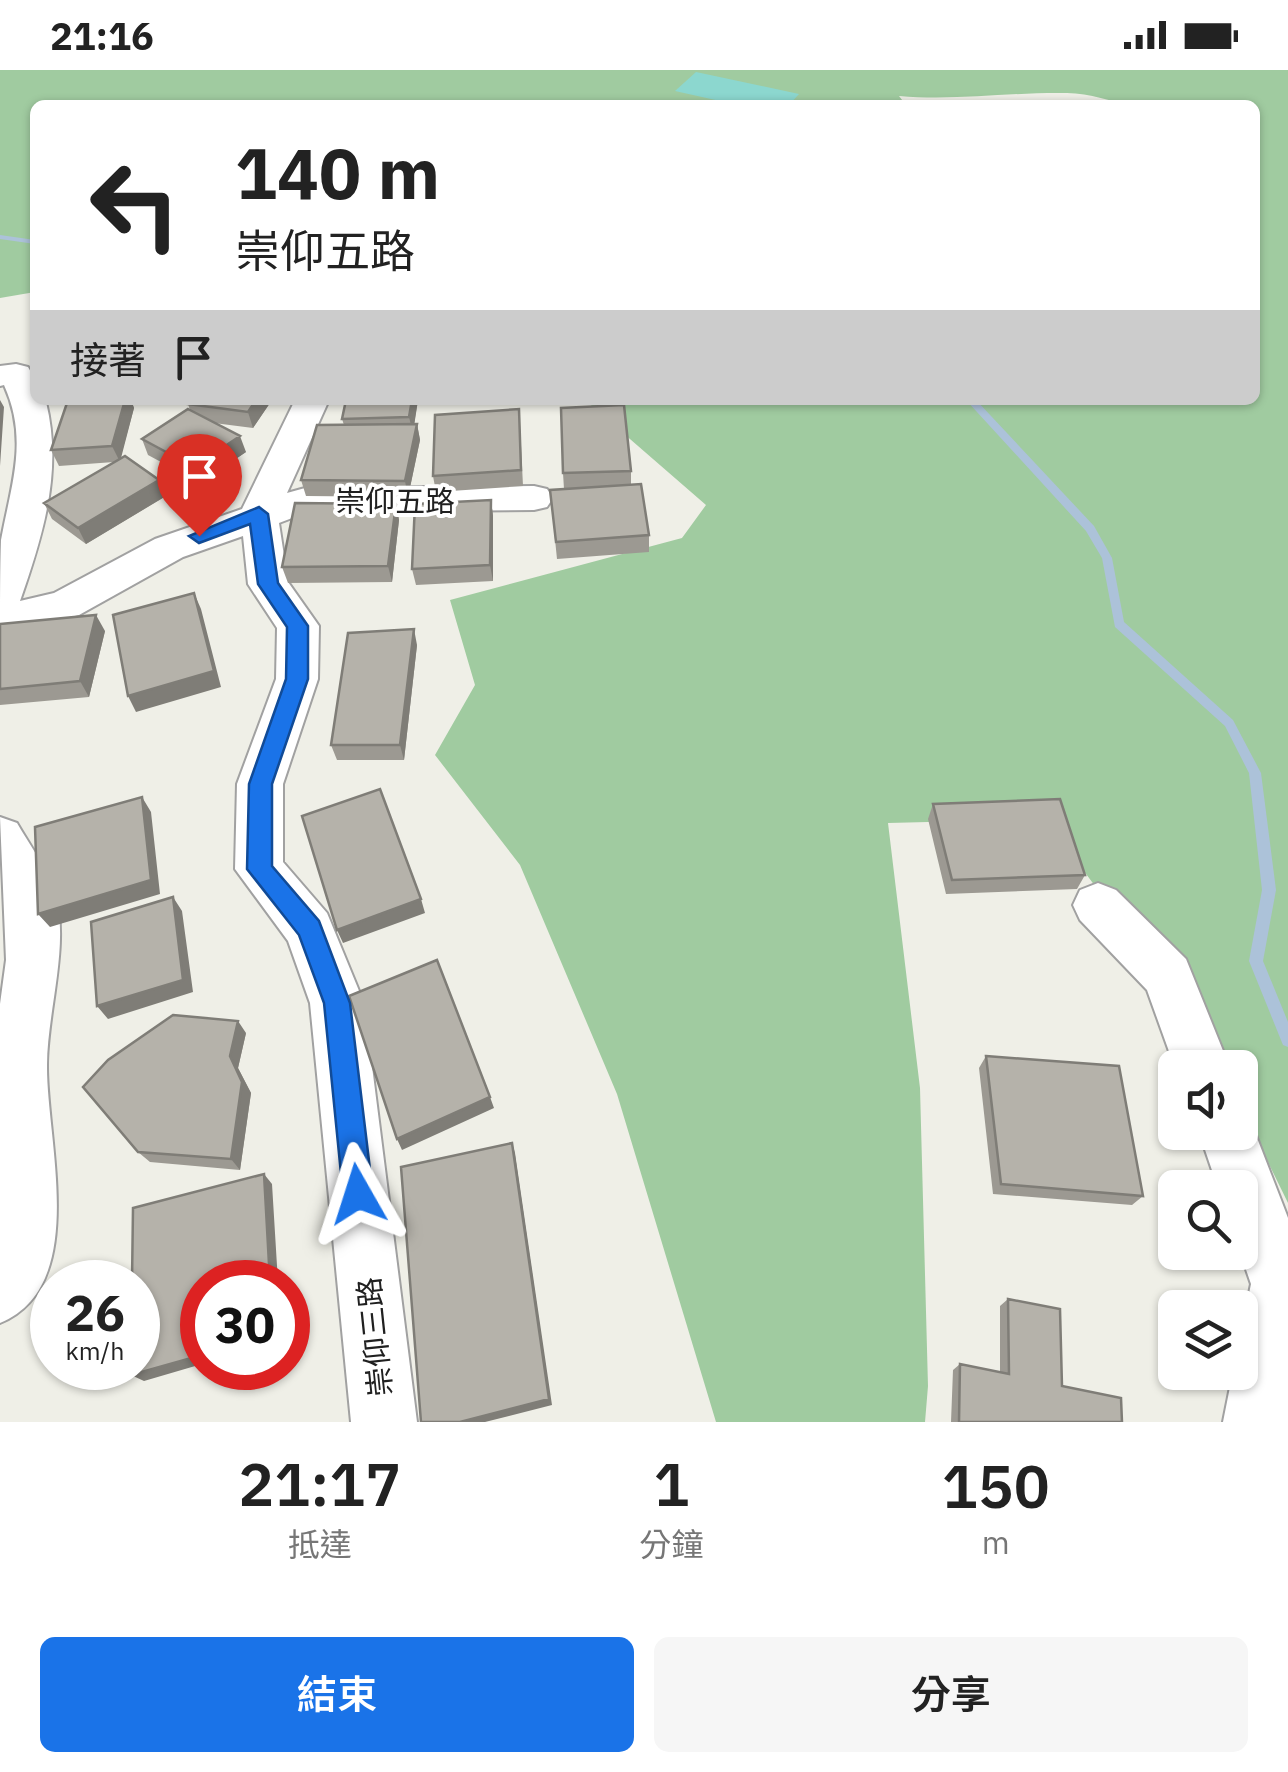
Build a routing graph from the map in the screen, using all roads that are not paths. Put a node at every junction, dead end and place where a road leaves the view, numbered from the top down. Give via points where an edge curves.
1 (17, 369) edge
2 (30, 398) edge
3 (32, 405) edge
4 (310, 405) edge
5 (534, 498) dead end
6 (259, 514) junction
7 (0, 600) edge
8 (0, 620) edge
9 (0, 837) edge
10 (1098, 904) dead end
11 (1196, 1050) edge
12 (1233, 1150) edge
13 (0, 1292) edge
14 (1284, 1294) edge
15 (384, 1422) edge
16 (1256, 1422) edge

1 - 2 street
3 - 7 street via 39,454
4 - 6 street
5 - 6 street, 崇仰五路 via 306,500
6 - 8 street, 崇仰五路 via 169,548 65,605
6 - 15 street, 崇仰三路 via 268,584 298,626 297,679 260,784 259,869 310,929 337,1003
9 - 13 street via 30,892 32,960 19,1064 29,1206 14,1279
10 - 11 street via 1168,976
12 - 14 street
14 - 16 street

